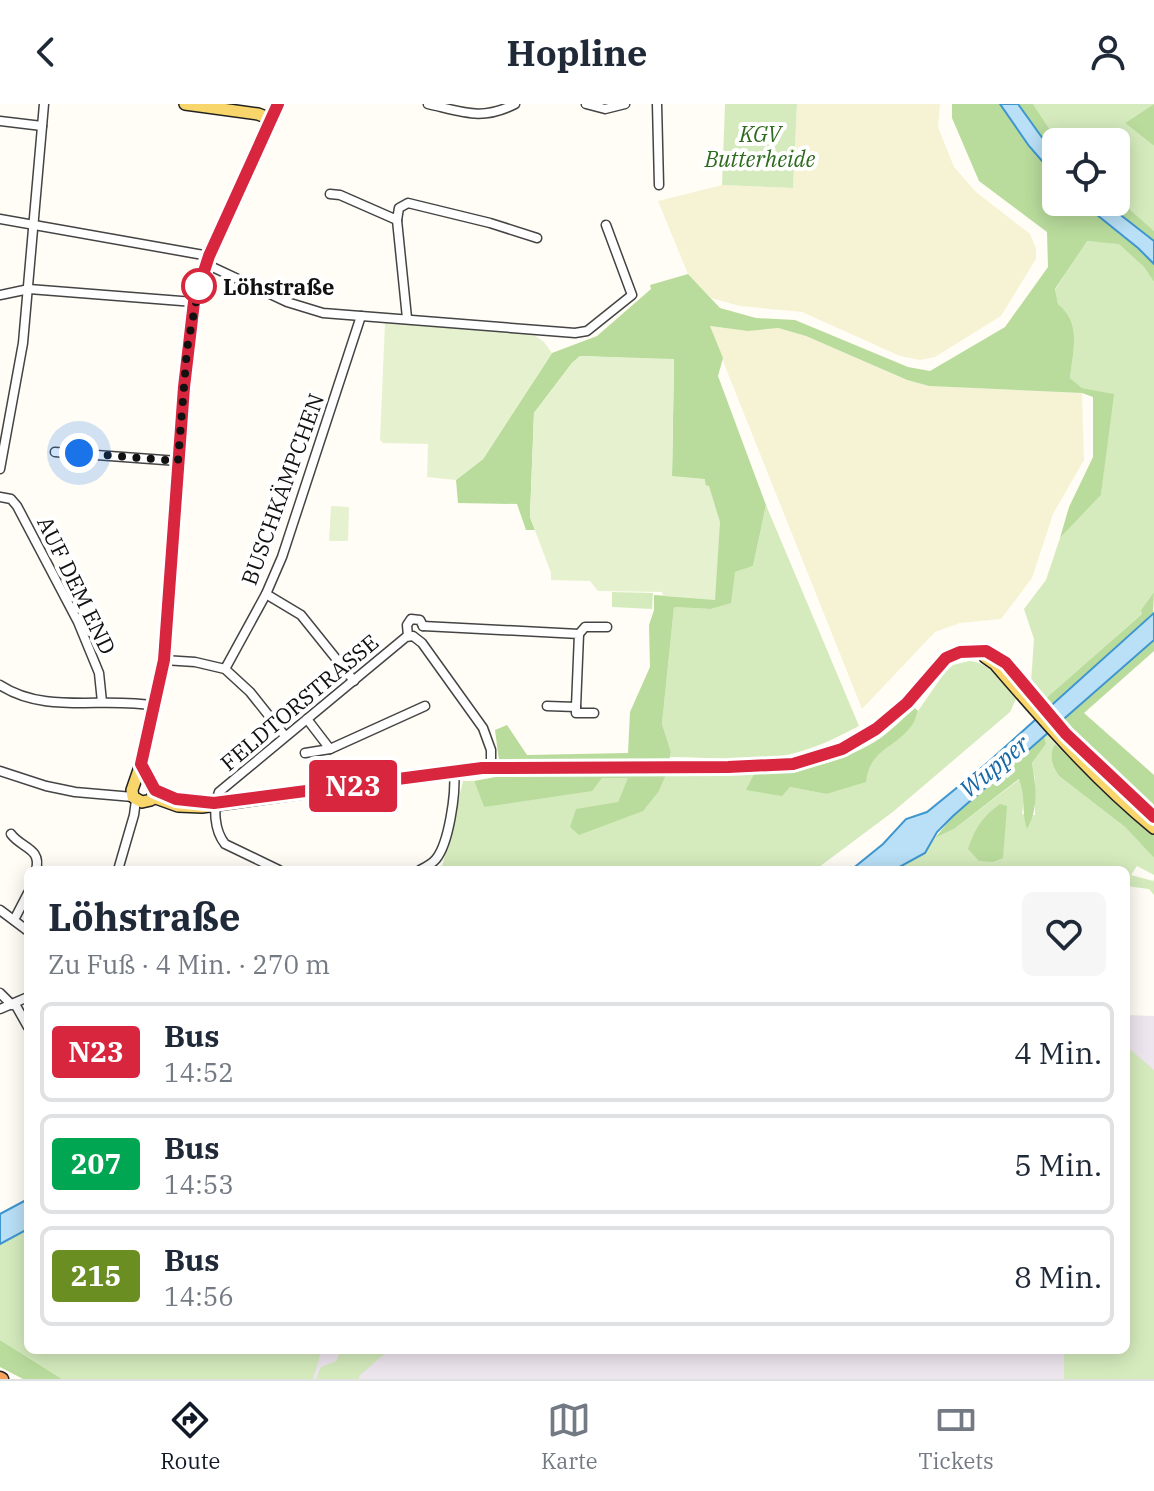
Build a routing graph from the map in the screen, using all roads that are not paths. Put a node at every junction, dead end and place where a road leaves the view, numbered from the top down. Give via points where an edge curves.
1 (44, 104) edge
2 (185, 104) edge
3 (278, 104) edge
4 (428, 104) edge
5 (515, 104) edge
6 (586, 104) edge
7 (625, 104) edge
8 (657, 104) edge
9 (228, 107) edge
10 (271, 119) junction
11 (0, 121) edge
12 (42, 126) junction
13 (659, 185) dead end
14 (330, 194) dead end
15 (0, 219) edge
16 (397, 220) junction
17 (34, 224) junction
18 (606, 225) dead end
19 (537, 238) dead end
20 (207, 260) junction
21 (29, 289) junction
22 (0, 295) edge
23 (194, 302) junction
24 (361, 316) junction
25 (407, 318) junction
26 (55, 452) dead end
27 (178, 461) junction
28 (0, 469) edge
29 (0, 497) edge
30 (266, 594) junction
31 (423, 626) junction
32 (607, 627) dead end
33 (579, 634) junction
34 (413, 637) junction
35 (164, 660) junction
36 (225, 669) junction
37 (354, 681) junction
38 (0, 685) edge
39 (102, 702) junction
40 (155, 706) junction
41 (425, 706) dead end
42 (547, 706) dead end
43 (576, 707) junction
44 (594, 713) dead end
45 (307, 719) junction
46 (285, 736) junction
47 (1063, 737) junction
48 (330, 749) junction
49 (305, 753) dead end
50 (491, 768) junction
51 (0, 771) edge
52 (454, 773) junction
53 (142, 792) junction
54 (214, 803) junction
55 (1154, 817) edge
56 (1154, 828) edge
57 (11, 834) dead end
58 (37, 866) edge
59 (119, 866) edge
60 (271, 866) edge
61 (426, 866) edge
62 (24, 901) edge
63 (0, 910) edge
64 (14, 920) junction
65 (24, 928) edge
66 (0, 993) edge
67 (21, 1002) edge
68 (0, 1009) edge

1 - 12 street
2 - 9 main road
3 - 10 main road
4 - 5 street via 479,115
6 - 7 street via 605,109
8 - 13 street
9 - 10 main road
10 - 20 main road
11 - 12 street
12 - 17 street
14 - 16 street
15 - 17 street
16 - 19 street via 399,208 408,203
16 - 25 street
17 - 20 street
17 - 21 street
18 - 25 street via 632,295 587,331
20 - 23 main road
20 - 24 street via 287,302 323,313
21 - 22 street
21 - 23 street
21 - 28 street
23 - 27 main road
24 - 25 street
24 - 30 street, BUSCHKÄMPCHEN
26 - 27 street
27 - 35 main road
29 - 39 street, AUF DEM END via 17,506 78,622 99,673
30 - 36 street, BUSCHKÄMPCHEN
30 - 37 street via 301,615
31 - 33 street
31 - 34 street
31 - 34 street, FELDTORSTRASSE via 411,619 407,625
32 - 33 street via 585,627
33 - 43 street
34 - 37 street, FELDTORSTRASSE
34 - 50 street via 483,728
35 - 36 street
35 - 40 main road
36 - 46 street
37 - 45 street, FELDTORSTRASSE
38 - 39 street via 32,699
39 - 40 street
40 - 53 main road via 141,764
41 - 48 street
42 - 43 street
43 - 44 street via 576,713
45 - 46 street, FELDTORSTRASSE
45 - 48 street
46 - 54 street, FELDTORSTRASSE via 219,792
47 - 50 main road via 1013,678 979,651 960,652 946,658 893,716 854,743 819,758 782,766
47 - 55 main road
47 - 56 main road via 1111,792
48 - 49 street
50 - 52 main road
51 - 53 street via 75,792
52 - 54 main road
52 - 61 street via 446,838 438,857
53 - 54 main road via 178,806
53 - 59 street
54 - 60 street via 225,844
57 - 58 street via 35,852
62 - 64 street
63 - 64 street
64 - 65 street
66 - 67 street
67 - 68 street

